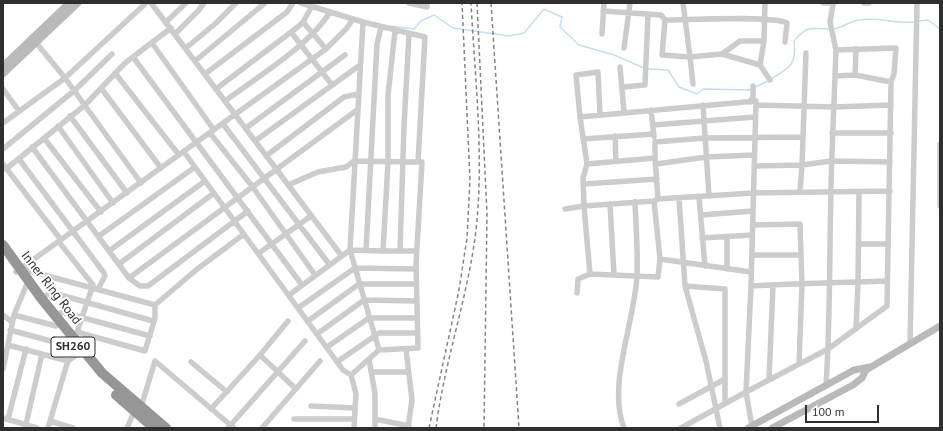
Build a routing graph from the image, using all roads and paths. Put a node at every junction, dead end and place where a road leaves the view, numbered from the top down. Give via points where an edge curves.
1 (69, 3) edge
2 (78, 3) edge
3 (146, 3) edge
4 (186, 3) edge
5 (204, 3) edge
6 (236, 3) edge
7 (265, 3) edge
8 (293, 3) edge
9 (301, 3) edge
10 (408, 3) edge
11 (427, 3) edge
12 (604, 3) edge
13 (630, 3) edge
14 (683, 3) edge
15 (765, 3) edge
16 (823, 3) edge
17 (864, 3) edge
18 (869, 3) edge
19 (916, 3) edge
20 (154, 4) edge
21 (834, 4) edge
22 (312, 6) junction
23 (330, 12) junction
24 (603, 12) junction
25 (629, 14) junction
26 (648, 15) junction
27 (353, 19) junction
28 (764, 19) junction
29 (665, 20) junction
30 (685, 20) junction
31 (166, 22) junction
32 (303, 22) junction
33 (363, 22) junction
34 (381, 27) junction
35 (171, 28) junction
36 (394, 31) junction
37 (291, 32) junction
38 (175, 34) junction
39 (314, 34) junction
40 (409, 34) junction
41 (602, 34) dead end
42 (34, 41) junction
43 (764, 41) junction
44 (786, 42) dead end
45 (152, 43) junction
46 (301, 44) junction
47 (186, 48) junction
48 (624, 48) dead end
49 (326, 49) junction
50 (836, 50) junction
51 (856, 50) junction
52 (806, 53) dead end
53 (112, 54) dead end
54 (722, 54) junction
55 (345, 55) dead end
56 (133, 57) junction
57 (690, 57) junction
58 (312, 59) junction
59 (195, 61) junction
60 (360, 65) junction
61 (760, 65) junction
62 (3, 66) edge
63 (620, 67) dead end
64 (322, 72) junction
65 (115, 73) junction
66 (3, 74) edge
67 (205, 74) junction
68 (855, 75) junction
69 (835, 76) junction
70 (65, 78) junction
71 (770, 80) dead end
72 (891, 82) junction
73 (693, 84) dead end
74 (332, 85) junction
75 (752, 86) dead end
76 (101, 88) junction
77 (623, 88) junction
78 (3, 89) edge
79 (216, 89) junction
80 (75, 90) junction
81 (358, 94) junction
82 (225, 101) junction
83 (750, 102) junction
84 (85, 105) junction
85 (703, 105) junction
86 (756, 105) junction
87 (891, 105) junction
88 (804, 106) junction
89 (834, 107) junction
90 (357, 110) junction
91 (651, 110) junction
92 (19, 111) junction
93 (624, 112) junction
94 (235, 115) junction
95 (600, 115) junction
96 (70, 116) junction
97 (580, 117) junction
98 (755, 117) junction
99 (704, 121) junction
100 (3, 123) edge
101 (223, 124) junction
102 (653, 124) junction
103 (58, 126) junction
104 (246, 128) junction
105 (212, 132) junction
106 (832, 133) junction
107 (891, 133) junction
108 (654, 134) junction
109 (615, 136) junction
110 (802, 137) junction
111 (44, 138) junction
112 (705, 138) junction
113 (755, 138) junction
114 (583, 139) junction
115 (255, 141) junction
116 (655, 142) junction
117 (196, 143) junction
118 (940, 144) edge
119 (32, 147) junction
120 (3, 149) edge
121 (182, 154) junction
122 (754, 155) junction
123 (266, 156) junction
124 (706, 156) junction
125 (18, 159) junction
126 (354, 161) junction
127 (371, 161) junction
128 (616, 161) junction
129 (656, 161) junction
130 (832, 161) junction
131 (388, 162) junction
132 (404, 162) junction
133 (418, 162) junction
134 (890, 162) junction
135 (587, 164) junction
136 (802, 165) junction
137 (195, 166) junction
138 (754, 166) junction
139 (5, 167) edge
140 (161, 168) junction
141 (276, 168) junction
142 (264, 177) junction
143 (657, 179) junction
144 (205, 181) junction
145 (141, 183) junction
146 (584, 184) junction
147 (288, 185) junction
148 (252, 186) junction
149 (890, 191) junction
150 (800, 192) junction
151 (831, 192) junction
152 (859, 192) junction
153 (127, 193) junction
154 (753, 193) junction
155 (214, 194) junction
156 (709, 196) junction
157 (237, 197) junction
158 (699, 197) junction
159 (679, 198) junction
160 (656, 200) junction
161 (635, 202) junction
162 (113, 203) junction
163 (610, 204) junction
164 (584, 206) junction
165 (940, 206) edge
166 (224, 207) junction
167 (565, 209) dead end
168 (248, 211) junction
169 (753, 211) junction
170 (101, 212) junction
171 (700, 214) junction
172 (311, 216) junction
173 (88, 221) junction
174 (235, 221) junction
175 (299, 224) junction
176 (753, 225) junction
177 (74, 231) junction
178 (244, 234) junction
179 (285, 234) junction
180 (752, 235) junction
181 (99, 236) junction
182 (726, 236) junction
183 (702, 238) junction
184 (60, 241) junction
185 (272, 244) junction
186 (859, 244) junction
187 (887, 244) junction
188 (3, 245) edge
189 (350, 250) junction
190 (366, 250) junction
191 (109, 251) junction
192 (383, 251) junction
193 (400, 251) junction
194 (416, 251) junction
195 (259, 254) junction
196 (3, 255) edge
197 (341, 255) junction
198 (752, 255) junction
199 (801, 255) junction
200 (660, 259) junction
201 (683, 262) junction
202 (119, 264) junction
203 (329, 264) junction
204 (705, 266) junction
205 (355, 268) junction
206 (416, 269) junction
207 (727, 269) junction
208 (20, 270) junction
209 (751, 272) junction
210 (590, 274) junction
211 (315, 275) junction
212 (614, 275) junction
213 (637, 276) junction
214 (129, 278) junction
215 (887, 281) junction
216 (858, 282) junction
217 (830, 283) junction
218 (359, 284) junction
219 (416, 284) junction
220 (802, 284) junction
221 (302, 285) junction
222 (773, 285) junction
223 (26, 286) junction
224 (685, 286) junction
225 (751, 286) junction
226 (95, 288) junction
227 (577, 293) dead end
228 (288, 295) junction
229 (41, 298) junction
230 (364, 300) junction
231 (417, 301) junction
232 (87, 303) junction
233 (155, 305) junction
234 (298, 308) junction
235 (3, 315) edge
236 (14, 315) junction
237 (82, 317) junction
238 (369, 318) junction
239 (417, 318) junction
240 (56, 321) junction
241 (153, 321) junction
242 (288, 321) dead end
243 (12, 322) junction
244 (308, 322) junction
245 (940, 326) edge
246 (856, 329) junction
247 (10, 330) junction
248 (418, 333) junction
249 (317, 334) junction
250 (150, 336) junction
251 (374, 336) junction
252 (305, 341) dead end
253 (76, 343) junction
254 (910, 344) junction
255 (6, 347) edge
256 (326, 347) junction
257 (26, 349) junction
258 (406, 349) junction
259 (828, 349) junction
260 (379, 350) junction
261 (42, 354) junction
262 (260, 355) junction
263 (369, 359) junction
264 (68, 361) junction
265 (320, 361) dead end
266 (191, 362) dead end
267 (337, 362) junction
268 (799, 364) junction
269 (3, 366) edge
270 (869, 369) junction
271 (371, 372) junction
272 (408, 372) junction
273 (279, 373) junction
274 (351, 375) junction
275 (725, 379) junction
276 (769, 380) junction
277 (712, 386) junction
278 (826, 386) junction
279 (296, 389) junction
280 (227, 392) junction
281 (746, 392) junction
282 (726, 403) junction
283 (679, 404) dead end
284 (311, 406) dead end
285 (355, 408) junction
286 (717, 408) junction
287 (138, 409) junction
288 (212, 409) junction
289 (4, 419) edge
290 (294, 419) dead end
291 (354, 419) junction
292 (375, 420) junction
293 (50, 421) junction
294 (26, 424) junction
295 (231, 427) edge
296 (408, 427) edge
297 (750, 427) edge
298 (36, 428) edge
299 (48, 428) edge
300 (73, 428) edge
301 (127, 428) edge
302 (154, 428) edge
303 (166, 428) edge
304 (262, 428) edge
305 (354, 428) edge
306 (375, 428) edge
307 (624, 428) edge
308 (681, 428) edge
309 (720, 428) edge
310 (772, 428) edge

1 - 42 street
2 - 42 street
3 - 70 street
4 - 31 street
5 - 38 street
6 - 47 street
7 - 59 street
8 - 67 street via 276,21
9 - 22 street
10 - 11 street via 427,7
12 - 24 street
13 - 25 street
14 - 30 street
15 - 28 street
16 - 21 street
17 - 18 street
19 - 254 street
20 - 31 street
21 - 50 street via 830,22
22 - 23 street
22 - 32 street
23 - 27 street
23 - 39 street
24 - 25 street
24 - 41 street
25 - 26 street
25 - 48 street
26 - 29 street via 661,15
26 - 77 street via 645,85
27 - 33 street
27 - 49 street
28 - 30 street
28 - 43 street
28 - 44 street via 787,23
29 - 30 street
29 - 57 street via 662,55
30 - 57 street
31 - 35 street
32 - 37 street
32 - 39 street
33 - 34 street
33 - 60 street
34 - 36 street
34 - 127 street via 376,44
35 - 38 street
35 - 45 street
36 - 40 street
36 - 131 street via 388,95
37 - 46 street
37 - 79 street
38 - 47 street
39 - 46 street
39 - 49 street
40 - 132 street
40 - 133 street via 425,37
42 - 62 street
42 - 66 street
42 - 70 street
43 - 54 street via 740,41
43 - 61 street
45 - 56 street
45 - 105 street
46 - 58 street
46 - 82 street
47 - 59 street
49 - 58 street
50 - 51 street
50 - 69 street
51 - 68 street
51 - 72 street via 896,48
52 - 88 street
53 - 80 street
54 - 57 street
54 - 61 street
55 - 64 street
56 - 65 street
56 - 117 street
57 - 73 street
58 - 64 street
58 - 94 street
59 - 67 street
60 - 74 street
60 - 81 street
61 - 71 street
63 - 77 street
64 - 74 street
64 - 104 street
65 - 76 street
65 - 121 street
67 - 79 street
68 - 69 street
68 - 72 street
69 - 89 street
70 - 80 street
70 - 92 street
72 - 87 street
74 - 115 street
75 - 83 street
76 - 84 street
76 - 140 street
77 - 93 street
78 - 92 street
79 - 82 street
80 - 84 street
80 - 120 street
81 - 90 street
81 - 123 street via 344,97
82 - 94 street
83 - 85 street
83 - 86 street via 756,101
84 - 96 street
84 - 145 street
85 - 91 street
85 - 99 street
86 - 88 street
86 - 98 street
87 - 89 street
87 - 107 street
88 - 89 street
88 - 110 street
89 - 106 street
90 - 126 street
90 - 141 street
91 - 93 street
91 - 102 street
92 - 100 street
93 - 95 street
94 - 101 street
94 - 104 street
95 - 97 street
95 - 97 street via 598,72 576,75
96 - 103 street
96 - 153 street
97 - 114 street
98 - 99 street
98 - 113 street
99 - 102 street
99 - 112 street
101 - 105 street
101 - 142 street
102 - 108 street
103 - 111 street
103 - 162 street
104 - 115 street
105 - 117 street
105 - 148 street
106 - 107 street
106 - 130 street
107 - 134 street
108 - 109 street
108 - 116 street
109 - 114 street
109 - 128 street
110 - 113 street
110 - 136 street
111 - 119 street
111 - 170 street
112 - 113 street
112 - 116 street
112 - 124 street
113 - 122 street
114 - 135 street
115 - 123 street
116 - 129 street
117 - 121 street
117 - 157 street
118 - 165 street
119 - 125 street
119 - 173 street
121 - 137 street
121 - 140 street
122 - 124 street
122 - 138 street
123 - 141 street
124 - 129 street
124 - 156 street
125 - 139 street
125 - 177 street
126 - 127 street
126 - 147 street via 346,168 318,172
126 - 189 street
127 - 131 street
127 - 190 street
128 - 129 street
128 - 135 street
129 - 143 street
130 - 134 street
130 - 136 street
130 - 151 street
131 - 132 street
131 - 192 street
132 - 133 street
132 - 193 street
133 - 194 street via 422,162
134 - 149 street
135 - 146 street
136 - 138 street
136 - 150 street
137 - 144 street
137 - 181 street
138 - 154 street
139 - 184 street
140 - 145 street
141 - 142 street
141 - 147 street
142 - 148 street
142 - 175 street
143 - 146 street
143 - 160 street
144 - 155 street
144 - 191 street
145 - 153 street
146 - 164 street
147 - 172 street
148 - 157 street
148 - 179 street
149 - 152 street
149 - 187 street
150 - 151 street
150 - 154 street
151 - 152 street
151 - 217 street
152 - 186 street
153 - 162 street
154 - 156 street
154 - 169 street
155 - 166 street
155 - 202 street
156 - 158 street
157 - 166 street
157 - 168 street
158 - 159 street
158 - 171 street
159 - 160 street
159 - 201 street
160 - 161 street
160 - 200 street
161 - 163 street
161 - 213 street
162 - 170 street
163 - 164 street
163 - 212 street
164 - 167 street
164 - 210 street
166 - 174 street
166 - 214 street
168 - 174 street
168 - 185 street
169 - 171 street
169 - 176 street
170 - 173 street
171 - 183 street
172 - 175 street
172 - 197 street
173 - 177 street
173 - 181 street
174 - 178 street
174 - 214 street via 148,286 140,286
175 - 179 street
175 - 203 street
176 - 180 street
176 - 199 street via 800,224
177 - 184 street
177 - 226 street via 104,273 105,276
178 - 195 street
178 - 233 street
179 - 185 street
179 - 211 street
180 - 182 street
180 - 198 street
181 - 191 street
182 - 183 street
182 - 207 street
183 - 204 street
184 - 208 street
184 - 226 street
185 - 195 street
185 - 221 street
186 - 187 street
186 - 216 street
187 - 215 street
188 - 208 highway, Inner Ring Road
189 - 190 street
189 - 197 street
189 - 205 street
190 - 192 street
191 - 202 street
192 - 193 street
193 - 194 street
194 - 206 street
195 - 228 street
196 - 208 highway, Inner Ring Road / SH260
197 - 203 street
198 - 199 street
198 - 209 street
199 - 220 street
200 - 201 street
200 - 213 street via 658,277
201 - 204 street
201 - 224 street
202 - 214 street
203 - 211 street
204 - 207 street
205 - 206 street
205 - 218 street
205 - 234 street
206 - 219 street
207 - 209 street
208 - 223 highway, Inner Ring Road / SH260
208 - 226 street
208 - 229 highway, Inner Ring Road
209 - 225 street
210 - 212 street
210 - 227 street via 578,279
211 - 221 street
212 - 213 street
213 - 307 street via 619,389 619,414
215 - 216 street
215 - 246 street via 888,306
216 - 217 street
216 - 246 street
217 - 220 street
217 - 259 street
218 - 219 street
218 - 230 street
218 - 244 street
219 - 231 street
220 - 222 street
220 - 268 street
221 - 228 street
222 - 225 street
222 - 276 street
223 - 236 street
223 - 240 highway, Inner Ring Road / SH260
224 - 275 street via 725,289
224 - 277 street
225 - 281 street
226 - 232 street
226 - 233 street
228 - 234 street
229 - 232 street via 51,293
229 - 240 highway, Inner Ring Road
230 - 231 street
230 - 238 street
230 - 249 street
231 - 239 street
232 - 237 street
232 - 241 street
233 - 241 street
234 - 244 street
235 - 243 street
236 - 240 street
236 - 243 street
237 - 240 street via 62,312
237 - 250 street
237 - 253 street
238 - 239 street
238 - 251 street
238 - 256 street
239 - 248 street
240 - 253 highway, Inner Ring Road / SH260
241 - 250 street
242 - 262 street
243 - 247 street
244 - 249 street
245 - 254 street
246 - 259 street
247 - 253 street
247 - 255 street
248 - 251 street via 381,332
248 - 258 street via 418,348
249 - 256 street
250 - 253 street via 145,351
251 - 260 street
251 - 267 street
252 - 273 street
253 - 264 street
253 - 287 highway, Inner Ring Road
253 - 287 highway, Inner Ring Road / SH260 via 102,382
254 - 270 street
255 - 257 street
255 - 269 street
256 - 267 street
257 - 261 street
257 - 289 street
258 - 260 street
258 - 272 street
259 - 268 street
259 - 278 street
260 - 263 street
261 - 264 street
261 - 294 street
262 - 273 street
262 - 280 street
263 - 271 street
263 - 274 street
264 - 293 street
265 - 279 street
266 - 280 street
267 - 274 street
268 - 276 street
270 - 278 street via 854,370
270 - 310 street via 853,385
271 - 272 street
271 - 292 street via 375,394
272 - 296 street via 412,400
273 - 279 street
273 - 295 street
274 - 285 street via 356,394
275 - 277 street
275 - 282 street
276 - 281 street
277 - 283 street
277 - 286 street
278 - 297 street
279 - 304 street
280 - 288 street
281 - 282 street
281 - 297 street
282 - 286 street
284 - 285 street
285 - 291 street
286 - 308 street
286 - 309 street
287 - 288 street via 155,361
287 - 301 street
287 - 302 highway, Inner Ring Road / SH260
287 - 303 highway, Inner Ring Road
288 - 295 street
289 - 294 street
290 - 291 street
291 - 305 street
292 - 296 street
292 - 306 street
293 - 299 street
293 - 300 street
294 - 298 street

